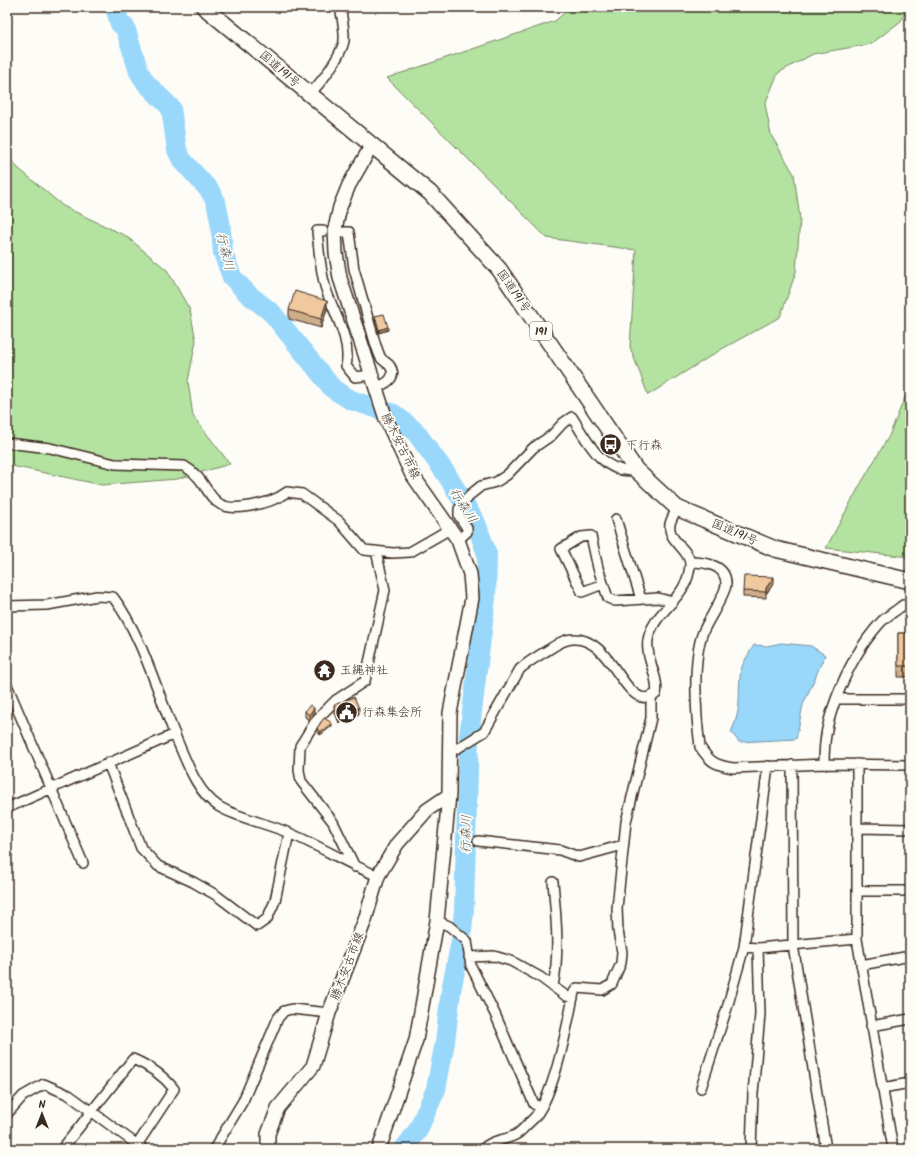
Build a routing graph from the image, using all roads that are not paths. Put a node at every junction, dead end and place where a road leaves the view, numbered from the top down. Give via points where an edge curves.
1 (204, 7) edge
2 (340, 7) edge
3 (308, 95) junction
4 (372, 145) junction
5 (323, 231) dead end
6 (344, 232) dead end
7 (374, 385) junction
8 (7, 443) edge
9 (636, 470) junction
10 (677, 508) junction
11 (616, 519) dead end
12 (450, 529) junction
13 (458, 540) junction
14 (376, 552) junction
15 (690, 562) junction
16 (910, 581) edge
17 (603, 584) junction
18 (641, 599) junction
19 (673, 602) junction
20 (7, 606) edge
21 (910, 606) edge
22 (7, 685) edge
23 (651, 697) junction
24 (836, 699) junction
25 (910, 700) edge
26 (175, 734) junction
27 (449, 751) junction
28 (108, 763) junction
29 (824, 764) junction
30 (858, 764) junction
31 (910, 765) edge
32 (768, 766) junction
33 (792, 766) junction
34 (51, 789) junction
35 (448, 795) junction
36 (7, 808) edge
37 (857, 828) junction
38 (910, 829) edge
39 (289, 833) junction
40 (478, 841) dead end
41 (624, 845) junction
42 (83, 863) dead end
43 (355, 867) junction
44 (378, 876) junction
45 (553, 882) dead end
46 (857, 891) junction
47 (910, 892) edge
48 (437, 921) junction
49 (857, 939) junction
50 (793, 945) junction
51 (744, 947) junction
52 (758, 948) junction
53 (469, 956) junction
54 (910, 956) edge
55 (861, 965) junction
56 (553, 986) junction
57 (573, 998) junction
58 (329, 1013) junction
59 (910, 1019) edge
60 (871, 1026) junction
61 (910, 1083) edge
62 (701, 1088) dead end
63 (882, 1088) junction
64 (541, 1108) junction
65 (91, 1110) junction
66 (7, 1114) edge
67 (140, 1147) edge
68 (62, 1149) edge
69 (214, 1149) edge
70 (268, 1149) edge
71 (379, 1149) edge
72 (483, 1149) edge
73 (751, 1149) edge
74 (826, 1149) edge
75 (892, 1149) edge

1 - 3 highway, 国道191号 / 191 via 256,48
2 - 3 street via 344,40 341,50 318,87
3 - 4 highway, 国道191号 / 191
4 - 7 main road, 勝木安古市線 via 349,185 335,229 340,278
4 - 9 highway, 国道191号 / 191 via 430,193 499,269
5 - 7 street via 317,231 319,261 348,350 346,366 354,377
6 - 7 street via 349,232 354,268 376,346 381,358 390,366 392,372 391,379 386,384
7 - 12 main road, 勝木安古市線 via 386,419 411,472
8 - 14 street via 50,448 115,464 184,466 194,471 222,507 266,503 287,492 302,494 339,521 364,550
9 - 10 highway, 国道191号 / 191
9 - 13 street via 626,472 606,463 594,452 572,417 532,448 507,475 496,482 481,486 471,494 459,509 459,516 468,528
10 - 15 street via 670,523 670,530
10 - 16 highway, 国道191号 / 191 via 775,549
11 - 18 street
12 - 13 main road, 勝木安古市線
12 - 14 street via 410,552
13 - 27 main road, 勝木安古市線 via 470,574 472,598 450,713
14 - 43 street via 385,590 365,681 336,700 317,719 300,746 298,770 301,781 334,822
15 - 19 street via 686,582
15 - 32 street via 704,562 716,566 724,575 726,585 724,594 702,633 697,658 700,748 708,760 719,766
17 - 17 street via 582,592 561,549 581,537 591,536
17 - 18 street via 608,598 615,601
18 - 19 street via 658,598
19 - 23 street via 654,624 648,639 647,655 657,687 656,694
20 - 26 street via 47,605 97,596 113,597 136,638
21 - 24 street via 903,605 881,622 848,671
22 - 34 street
23 - 27 street via 642,698 632,691 597,648 574,638 565,640 520,669 484,732
23 - 41 street via 651,718 626,822
24 - 25 street
24 - 29 street via 826,725
26 - 28 street
26 - 39 street via 200,788 218,806
27 - 35 main road, 勝木安古市線
28 - 34 street
28 - 39 street via 141,848 158,866 216,895 257,926 267,919 275,901
29 - 30 street
29 - 33 street
30 - 31 street
30 - 37 street
32 - 33 street
32 - 51 street
33 - 50 street
34 - 36 street
34 - 42 street
35 - 44 main road, 勝木安古市線 via 427,810 397,844
35 - 48 main road, 勝木安古市線
37 - 38 street
37 - 46 street
39 - 43 street
40 - 41 street via 560,850 579,857
41 - 57 street via 617,908 621,963 612,984 602,990 577,988
43 - 44 street
44 - 58 main road, 勝木安古市線 via 365,920
45 - 56 street via 557,934
46 - 47 street
46 - 49 street
48 - 53 street via 451,928 465,940
48 - 71 main road, 勝木安古市線 via 416,1040
49 - 50 street
49 - 55 street
50 - 52 street
50 - 74 street
51 - 52 street
51 - 62 street
52 - 73 street via 760,1014
53 - 56 street via 494,956 511,960
53 - 64 street via 471,966 534,1104
54 - 55 street
55 - 60 street
56 - 57 street
57 - 64 street via 563,1044
58 - 69 street via 292,1010 284,1011 278,1018 243,1101
58 - 70 main road, 勝木安古市線 via 313,1066 278,1108 268,1134
59 - 60 street
60 - 63 street
61 - 63 street
63 - 75 street
64 - 72 street via 516,1135 498,1140
65 - 66 street via 70,1095 44,1084 23,1096
65 - 67 street
65 - 67 street via 133,1059 166,1079 174,1089
65 - 68 street

